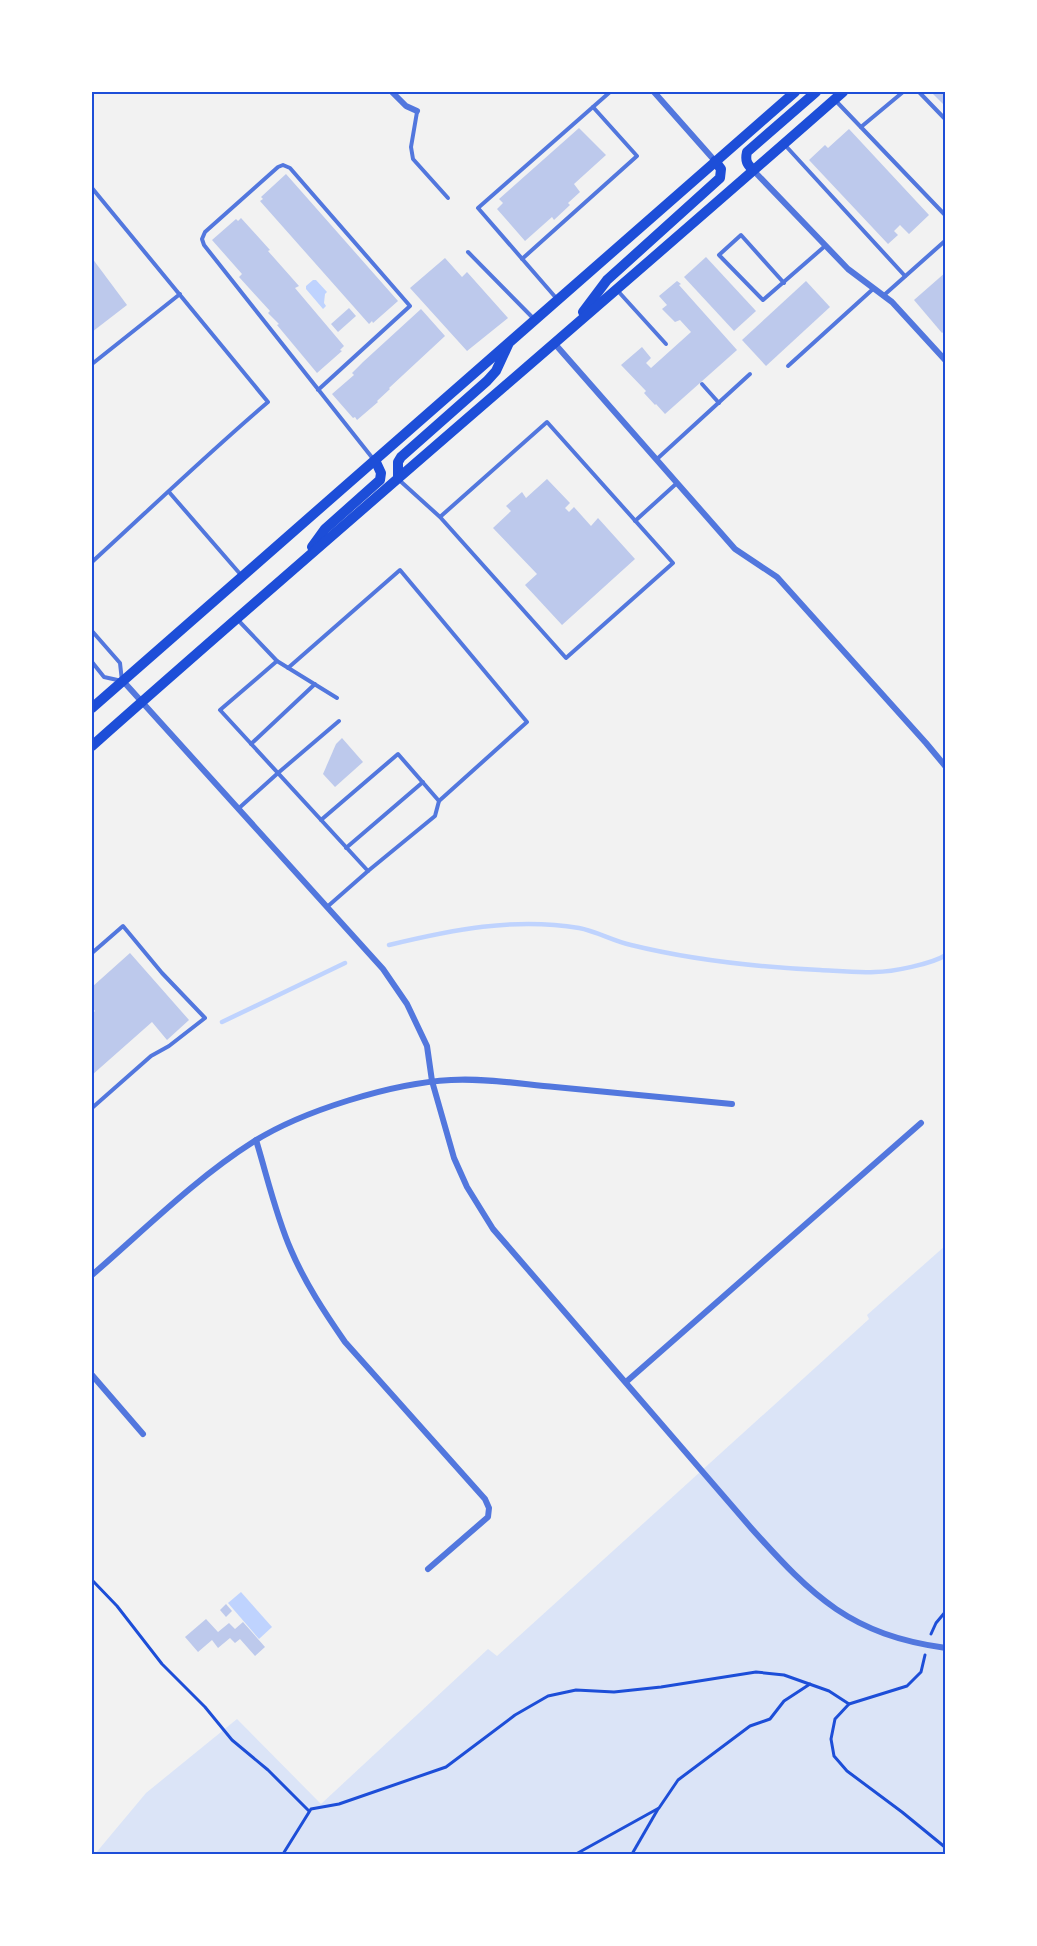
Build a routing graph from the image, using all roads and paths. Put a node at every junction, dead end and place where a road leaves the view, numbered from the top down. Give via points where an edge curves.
1 (392, 92) edge
2 (610, 92) edge
3 (654, 92) edge
4 (795, 92) edge
5 (816, 92) edge
6 (903, 92) edge
7 (919, 92) edge
8 (839, 95) edge
9 (593, 107) junction
10 (417, 111) joint
11 (945, 120) edge
12 (861, 127) junction
13 (783, 144) junction
14 (715, 161) junction
15 (753, 170) junction
16 (92, 188) edge
17 (448, 198) dead end
18 (945, 216) edge
19 (945, 240) edge
20 (825, 246) junction
21 (468, 252) dead end
22 (522, 259) junction
23 (905, 276) junction
24 (784, 283) junction
25 (617, 289) junction
26 (873, 289) junction
27 (180, 294) junction
28 (882, 296) junction
29 (558, 299) junction
30 (534, 320) junction
31 (509, 342) junction
32 (555, 344) junction
33 (666, 344) dead end
34 (945, 361) edge
35 (92, 364) edge
36 (788, 366) dead end
37 (750, 374) dead end
38 (702, 384) dead end
39 (318, 390) junction
40 (719, 403) junction
41 (657, 459) junction
42 (375, 460) junction
43 (398, 478) junction
44 (677, 483) junction
45 (169, 492) junction
46 (440, 517) junction
47 (635, 521) junction
48 (306, 558) junction
49 (92, 562) edge
50 (242, 576) junction
51 (237, 619) junction
52 (92, 631) edge
53 (277, 661) junction
54 (92, 662) edge
55 (288, 668) junction
56 (122, 681) junction
57 (315, 684) junction
58 (337, 698) dead end
59 (142, 702) junction
60 (92, 708) edge
61 (339, 720) dead end
62 (251, 744) junction
63 (92, 746) edge
64 (945, 767) edge
65 (278, 773) junction
66 (423, 782) junction
67 (439, 801) junction
68 (238, 809) junction
69 (321, 820) junction
70 (346, 848) junction
71 (368, 871) junction
72 (327, 908) junction
73 (92, 953) edge
74 (432, 1081) junction
75 (732, 1104) dead end
76 (92, 1108) edge
77 (921, 1123) dead end
78 (256, 1140) junction
79 (92, 1275) edge
80 (92, 1375) edge
81 (627, 1382) junction
82 (143, 1434) dead end
83 (428, 1569) dead end
84 (92, 1580) edge
85 (945, 1611) edge
86 (928, 1646) junction
87 (945, 1648) edge
88 (810, 1684) junction
89 (849, 1704) junction
90 (659, 1808) junction
91 (309, 1811) junction
92 (945, 1848) edge
93 (284, 1854) edge
94 (576, 1854) edge
95 (632, 1854) edge

1 - 10 street
2 - 9 lane
3 - 14 street
4 - 14 main road
5 - 15 main road via 747,152 745,159
6 - 12 lane
7 - 11 lane
8 - 12 lane
8 - 13 main road
9 - 22 lane via 637,156
9 - 22 lane via 478,208
10 - 17 lane via 413,159
12 - 18 lane
13 - 15 main road
13 - 23 lane
14 - 29 main road
14 - 32 main road via 721,169 720,178 607,280
15 - 20 street
15 - 25 main road
16 - 27 lane
19 - 23 lane
20 - 24 lane
20 - 26 street
21 - 30 lane
22 - 29 lane
23 - 28 lane
24 - 24 lane via 763,300 719,255 741,236
25 - 32 main road
25 - 33 lane
26 - 28 street
26 - 36 lane
27 - 35 lane
27 - 45 lane via 267,402
28 - 34 street via 892,302
29 - 30 main road
30 - 31 main road
31 - 42 main road
31 - 43 main road via 487,381 400,457
32 - 41 street
32 - 43 main road
37 - 40 lane
38 - 40 lane
39 - 39 lane via 202,238 283,165 290,168 410,306
39 - 42 lane
40 - 41 lane
41 - 44 street
42 - 48 main road via 380,480 325,529
42 - 50 main road
43 - 46 lane
43 - 48 main road
44 - 47 lane
44 - 64 street via 735,549 777,577
45 - 49 lane
45 - 50 lane
46 - 47 lane via 547,422
46 - 47 lane via 567,658 673,563
48 - 51 main road
50 - 56 main road
51 - 53 lane
51 - 59 main road
52 - 56 lane via 120,663
53 - 55 lane
53 - 62 lane via 220,710
54 - 56 lane via 104,676
55 - 57 lane
55 - 67 lane via 400,570 527,722
56 - 59 street
56 - 60 main road
57 - 58 lane
57 - 62 lane
59 - 63 main road
59 - 68 street
61 - 65 lane
62 - 65 lane
65 - 68 lane
65 - 69 lane
66 - 67 lane
66 - 69 lane via 398,754
66 - 70 lane
67 - 71 lane via 435,816
68 - 72 street
69 - 70 lane
70 - 71 lane
71 - 72 lane
72 - 74 street via 383,969 407,1004 427,1046
73 - 76 lane via 123,926 205,1018 151,1056
74 - 75 street via 505,1082
74 - 78 street via 348,1101
74 - 81 street via 454,1158 493,1229
77 - 81 street
78 - 79 street via 205,1177
78 - 83 street via 291,1249 328,1318 485,1498 488,1517
80 - 82 street
81 - 86 street via 752,1529 808,1587 869,1629
84 - 91 path via 232,1740
85 - 86 path
86 - 87 street
86 - 89 path via 921,1672 907,1686
88 - 89 path
88 - 90 path via 784,1701 770,1719 750,1726 678,1780
88 - 91 path via 784,1675 756,1672 661,1687 614,1692 576,1690 548,1696 514,1715 446,1767
89 - 92 path via 835,1719 831,1739 834,1756 847,1771
90 - 94 path
90 - 95 path
91 - 93 path

